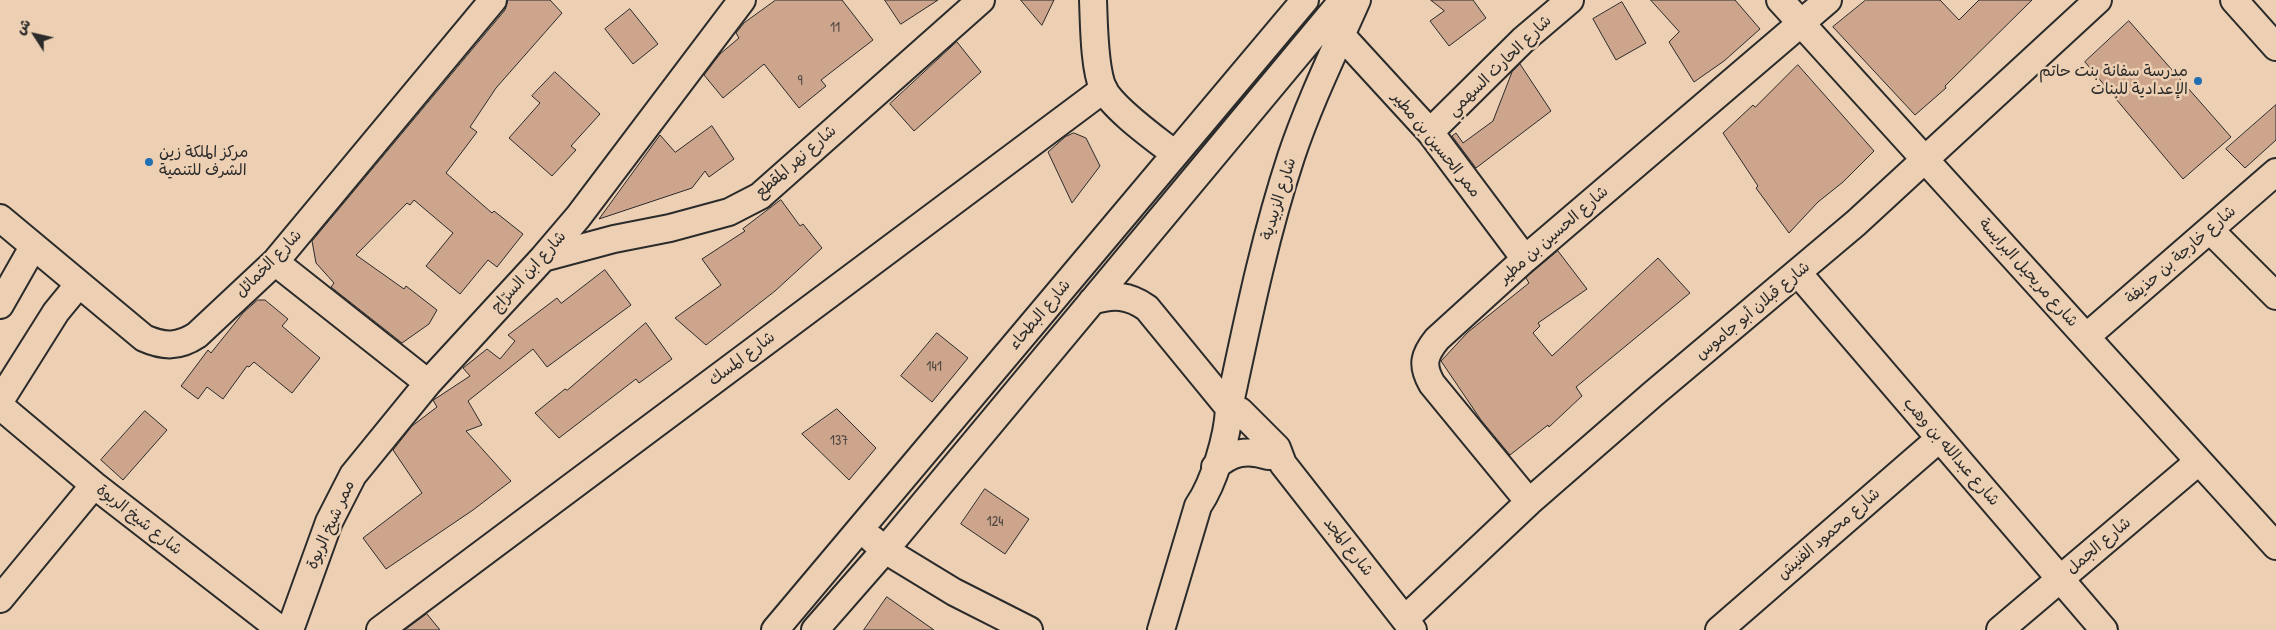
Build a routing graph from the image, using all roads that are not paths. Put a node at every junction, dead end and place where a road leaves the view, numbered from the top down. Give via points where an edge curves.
1 (493, 0) edge
2 (742, 0) edge
3 (981, 0) edge
4 (1092, 0) edge
5 (1306, 0) edge
6 (1343, 0) edge
7 (1357, 0) edge
8 (1570, 0) edge
9 (1780, 0) edge
10 (1828, 0) edge
11 (2098, 0) edge
12 (2234, 0) edge
13 (1802, 23) junction
14 (1341, 35) junction
15 (2276, 47) edge
16 (1104, 89) junction
17 (1430, 132) junction
18 (1175, 154) junction
19 (1926, 160) junction
20 (2276, 172) edge
21 (0, 218) edge
22 (2210, 230) junction
23 (33, 247) junction
24 (543, 258) junction
25 (1525, 259) junction
26 (275, 262) junction
27 (1798, 273) junction
28 (79, 284) junction
29 (2276, 296) edge
30 (1092, 301) junction
31 (0, 305) edge
32 (2086, 337) junction
33 (1238, 368) junction
34 (428, 383) junction
35 (0, 401) edge
36 (0, 406) edge
37 (1229, 408) junction
38 (1254, 425) junction
39 (1939, 439) junction
40 (1275, 460) junction
41 (2198, 462) junction
42 (1215, 467) junction
43 (94, 485) junction
44 (1530, 502) junction
45 (1198, 506) junction
46 (860, 530) junction
47 (2276, 546) edge
48 (885, 550) junction
49 (2059, 579) junction
50 (0, 600) edge
51 (1409, 625) edge
52 (1022, 629) edge
53 (281, 630) edge
54 (290, 630) edge
55 (380, 630) edge
56 (775, 630) edge
57 (815, 630) edge
58 (1160, 630) edge
59 (1719, 630) edge
60 (2000, 630) edge
61 (2104, 630) edge

1 - 26 street, شارع الخمائل
2 - 24 street, شارع ابن السرّاج via 578,217
3 - 24 street, شارع نهر المقطع via 760,196 729,212
4 - 16 street via 1096,49
5 - 18 street, شارع البطحاء
6 - 30 street, شارع البطحاء
7 - 14 street, شارع الزبيدية
8 - 17 street, شارع الحارث السهمي via 1523,40
9 - 13 street, شارع مريحيل البرايسة
10 - 13 street, شارع الحسين بن مطير
11 - 19 street, شارع قبلان أبو جاموس
12 - 15 street
13 - 19 street, شارع مريحيل البرايسة
13 - 25 street, شارع الحسين بن مطير
14 - 17 street, ممر الحسين بن مطير
14 - 33 street, شارع الزبيدية via 1289,164 1268,234
16 - 18 street via 1128,115
16 - 55 street, شارع المسك
17 - 25 street, ممر الحسين بن مطير
18 - 46 street, شارع البطحاء
19 - 27 street, شارع قبلان أبو جاموس
19 - 32 street, شارع مريحيل البرايسة
20 - 22 street, شارع خارجة بن حذيفة
21 - 23 street, شارع الخمائل
22 - 29 street
22 - 32 street, شارع خارجة بن حذيفة
23 - 28 street, شارع الخمائل
23 - 31 street
24 - 34 street, شارع ابن السرّاج
25 - 44 street, شارع الحسين بن مطير via 1437,339 1428,350 1424,371
26 - 28 street, شارع الخمائل via 197,335 185,343 169,346 144,338
26 - 34 street
27 - 39 street, شارع عبدالله بن وهب
27 - 44 street, شارع قبلان أبو جاموس
28 - 35 street via 56,312
30 - 37 street, شارع المجد via 1115,296 1147,308
30 - 48 street, شارع البطحاء
32 - 41 street, شارع مريحيل البرايسة
33 - 37 street, شارع الزبيدية
33 - 38 street
34 - 54 street, ممر شيخ الربوة via 353,475 329,522
36 - 43 street, شارع شيخ الربوة
37 - 38 street, شارع المجد via 1236,408
37 - 40 street, شارع المجد via 1234,418
37 - 42 street, شارع الزبيدية via 1228,426
37 - 45 street, شارع الزبيدية via 1219,417 1199,480
38 - 40 street, شارع المجد via 1277,448
39 - 49 street, شارع عبدالله بن وهب
39 - 59 street, شارع محمود الفنيش
40 - 42 street via 1245,452 1224,459
40 - 51 street, شارع المجد
41 - 47 street, شارع مريحيل البرايسة
41 - 49 street, شارع الجمل
42 - 45 street, شارع الزبيدية
43 - 50 street
43 - 53 street, شارع شيخ الربوة
44 - 51 street, شارع قبلان أبو جاموس
45 - 58 street, شارع الزبيدية
46 - 48 street
46 - 56 street, شارع البطحاء
48 - 52 street
48 - 57 street, شارع البطحاء
49 - 60 street, شارع الجمل
49 - 61 street, شارع عبدالله بن وهب

